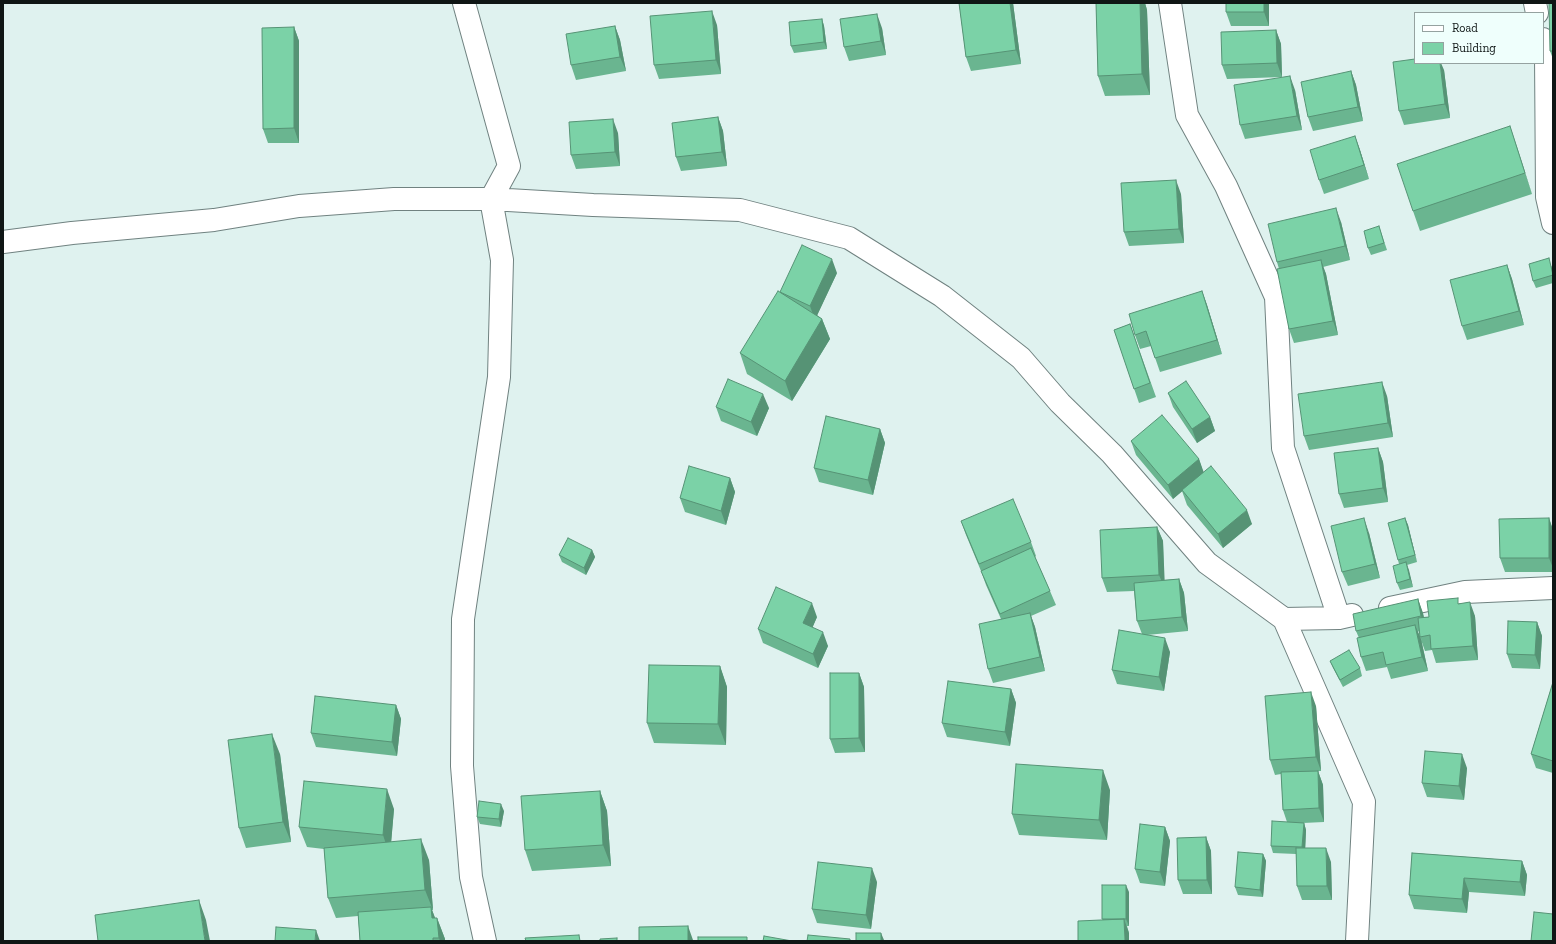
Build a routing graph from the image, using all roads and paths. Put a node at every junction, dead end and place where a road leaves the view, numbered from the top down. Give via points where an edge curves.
1 (464, 3) edge
2 (1170, 3) edge
3 (1544, 44) edge
4 (491, 199) junction
5 (1553, 223) edge
6 (3, 242) edge
7 (1553, 588) edge
8 (1340, 618) junction
9 (1284, 619) junction
10 (485, 941) edge
11 (1357, 941) edge

1 - 4 street via 509,166
2 - 8 street via 1187,115 1226,186 1276,297 1283,448
3 - 5 street via 1547,197
4 - 6 street via 394,199 299,206 214,220
4 - 9 street via 740,210 849,238 942,296 1021,358 1060,403 1112,454 1207,562
4 - 10 street via 502,260 499,377 464,619 462,751 471,877
7 - 8 street via 1465,592
8 - 9 street
9 - 11 street via 1364,802

